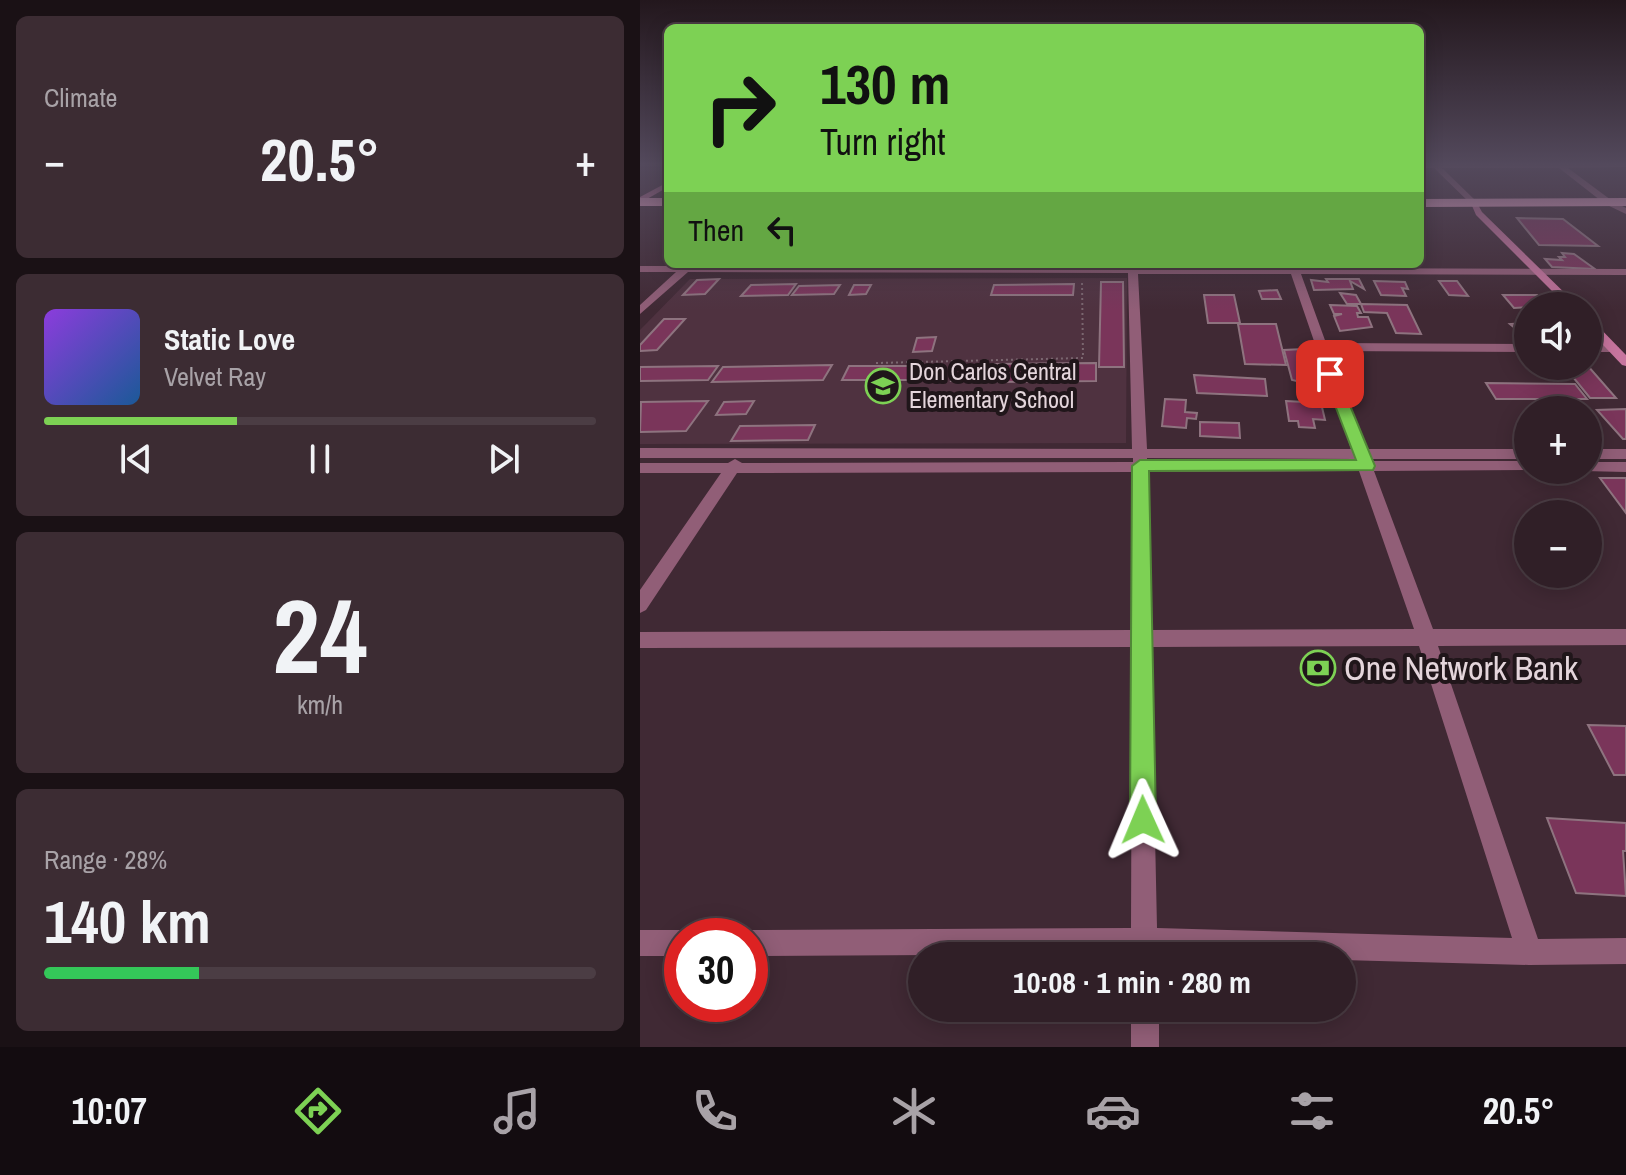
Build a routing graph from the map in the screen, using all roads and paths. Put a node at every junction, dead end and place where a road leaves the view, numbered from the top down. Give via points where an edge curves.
1 (1477, 212) edge
2 (664, 268) edge
3 (686, 268) edge
4 (956, 268) edge
5 (1133, 268) edge
6 (1293, 268) edge
7 (1343, 268) edge
8 (640, 269) edge
9 (1082, 272) junction
10 (1541, 272) junction
11 (1626, 272) edge
12 (1560, 292) edge
13 (640, 311) edge
14 (1602, 337) edge
15 (1319, 347) junction
16 (1514, 348) edge
17 (1602, 348) edge
18 (1613, 348) junction
19 (1626, 362) edge
20 (876, 363) dead end
21 (743, 452) junction
22 (640, 453) edge
23 (1602, 454) edge
24 (1626, 454) edge
25 (1514, 455) edge
26 (1140, 459) junction
27 (1365, 460) junction
28 (1514, 465) edge
29 (1602, 467) edge
30 (1626, 467) edge
31 (640, 468) edge
32 (732, 468) junction
33 (640, 605) edge
34 (1426, 637) junction
35 (1626, 637) edge
36 (1140, 638) junction
37 (640, 640) edge
38 (1144, 942) edge
39 (640, 943) edge
40 (664, 943) edge
41 (768, 943) edge
42 (908, 945) edge
43 (1356, 950) edge
44 (1626, 951) edge
45 (1529, 952) junction
46 (1145, 1022) edge
47 (1145, 1047) edge

1 - 10 main road
2 - 8 street
3 - 13 street
4 - 9 street
5 - 9 street
5 - 26 street
6 - 15 street
7 - 10 street
9 - 20 path via 1083,358
10 - 11 street
10 - 12 main road
14 - 18 main road
15 - 16 street
15 - 27 street
17 - 18 street
18 - 19 main road
21 - 22 street
21 - 26 street
21 - 32 street
23 - 24 street
25 - 27 street
26 - 27 street
26 - 32 street
26 - 36 street
27 - 28 street
27 - 34 street
29 - 30 street
31 - 32 street
32 - 33 street
34 - 35 street
34 - 36 street
34 - 45 street
36 - 37 street
36 - 38 street
39 - 40 street
41 - 42 street
43 - 45 street
44 - 45 street
46 - 47 street

